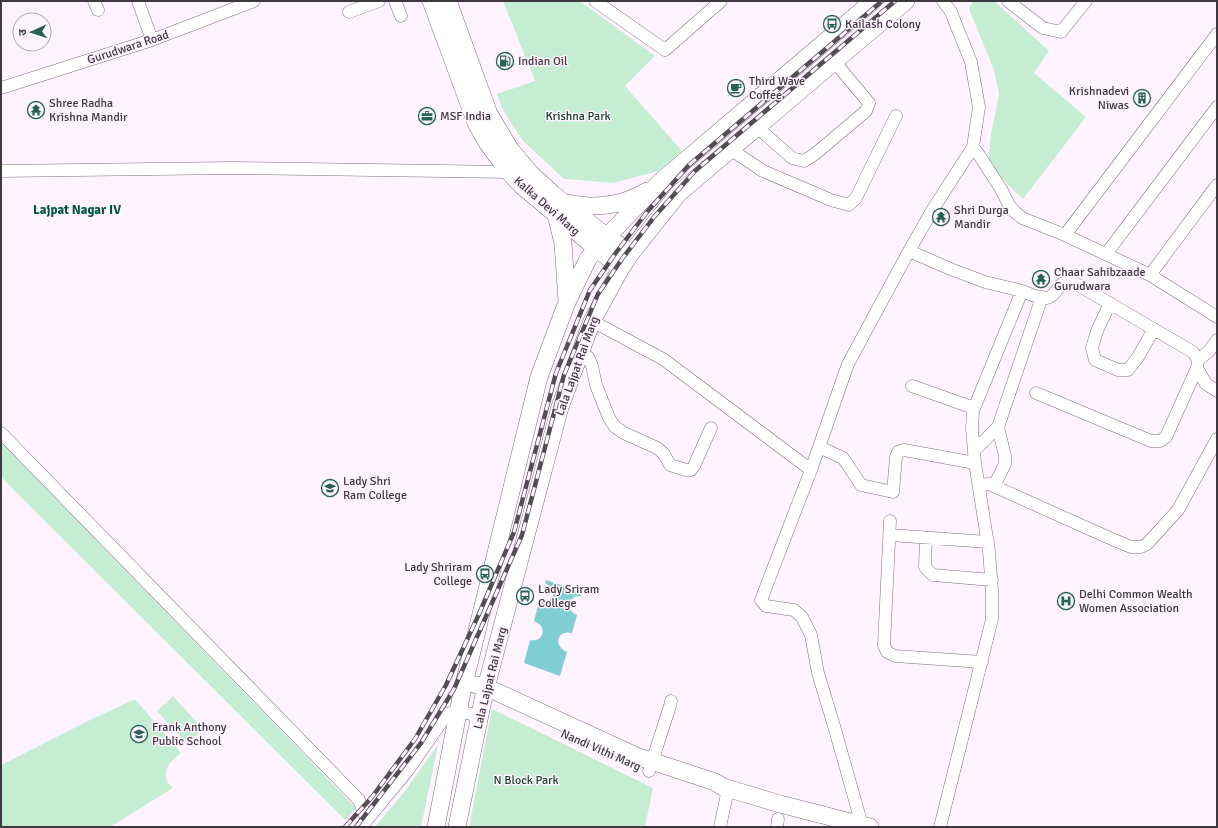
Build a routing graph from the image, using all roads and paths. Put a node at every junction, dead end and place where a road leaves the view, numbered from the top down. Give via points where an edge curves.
1 (138, 1) edge
2 (254, 1) edge
3 (379, 1) edge
4 (395, 1) edge
5 (431, 1) edge
6 (448, 1) edge
7 (596, 1) edge
8 (721, 1) edge
9 (873, 1) edge
10 (906, 1) edge
11 (944, 1) edge
12 (1008, 1) edge
13 (1086, 1) edge
14 (349, 12) dead end
15 (401, 16) dead end
16 (1217, 34) edge
17 (152, 40) junction
18 (834, 61) junction
19 (1, 88) edge
20 (1217, 107) edge
21 (896, 116) dead end
22 (757, 127) junction
23 (973, 147) junction
24 (730, 149) junction
25 (1, 171) edge
26 (510, 172) junction
27 (660, 182) junction
28 (1217, 185) edge
29 (555, 205) junction
30 (1065, 235) junction
31 (602, 243) junction
32 (909, 251) junction
33 (631, 253) junction
34 (1106, 254) junction
35 (622, 268) junction
36 (1150, 274) junction
37 (1022, 291) junction
38 (1042, 297) junction
39 (567, 302) junction
40 (1110, 303) junction
41 (1217, 317) edge
42 (592, 320) junction
43 (1154, 329) junction
44 (1217, 340) edge
45 (580, 352) junction
46 (1197, 364) junction
47 (912, 386) dead end
48 (1217, 391) edge
49 (1036, 392) dead end
50 (974, 408) junction
51 (998, 427) junction
52 (711, 428) dead end
53 (1, 432) edge
54 (1217, 439) edge
55 (819, 447) junction
56 (974, 457) junction
57 (811, 470) junction
58 (979, 485) junction
59 (994, 486) junction
60 (890, 521) dead end
61 (890, 535) junction
62 (926, 538) junction
63 (988, 542) junction
64 (992, 580) junction
65 (982, 662) junction
66 (463, 687) junction
67 (485, 691) junction
68 (671, 701) dead end
69 (458, 711) junction
70 (480, 716) junction
71 (651, 766) junction
72 (726, 788) junction
73 (833, 822) edge
74 (364, 823) edge
75 (866, 826) edge
76 (436, 827) edge
77 (457, 827) edge
78 (720, 827) edge
79 (940, 827) edge

1 - 17 street
2 - 17 street, Gurudwara Road
3 - 14 street
4 - 15 street
5 - 26 main road, Kalka Devi Marg via 476,123 488,144
6 - 29 main road, Kalka Devi Marg via 490,114 510,149
7 - 8 street via 665,50
9 - 27 main road, Lala Lajpat Rai Marg
10 - 18 main road, Lala Lajpat Rai Marg
11 - 23 street via 971,62 979,107
12 - 13 street via 1043,28 1061,32
16 - 30 street
17 - 19 street, Gurudwara Road
18 - 22 main road, Lala Lajpat Rai Marg
18 - 22 street via 869,103 862,115 804,161 792,158
20 - 34 street
21 - 24 street via 856,198 849,204 831,200 763,171
22 - 24 main road, Lala Lajpat Rai Marg
23 - 30 street via 1015,212 1022,218
23 - 32 street
24 - 33 main road, Lala Lajpat Rai Marg via 679,193
25 - 26 street via 230,168
26 - 29 main road, Kalka Devi Marg via 520,185
27 - 29 main road via 639,196 616,204
27 - 31 main road, Lala Lajpat Rai Marg
28 - 36 street
29 - 31 main road, Kalka Devi Marg
29 - 39 main road via 563,242
30 - 34 street
31 - 33 main road, Kalka Devi Marg
31 - 35 main road, Kalka Devi Marg
31 - 39 main road, Lala Lajpat Rai Marg via 588,259
32 - 37 street via 985,282
32 - 55 street via 848,364
33 - 35 main road, Lala Lajpat Rai Marg
34 - 36 street
35 - 42 main road, Lala Lajpat Rai Marg
36 - 41 street
37 - 38 street
37 - 50 street
38 - 40 street via 1053,296 1061,284 1068,281
38 - 51 street
39 - 66 main road, Lala Lajpat Rai Marg via 539,377
40 - 43 street
40 - 43 street via 1092,348 1095,360 1118,370 1128,370
42 - 45 main road, Lala Lajpat Rai Marg
42 - 57 street via 663,359
43 - 46 street via 1193,352
44 - 46 street
45 - 52 street via 588,357 609,418 615,428 657,448 670,465 691,470
45 - 67 main road, Lala Lajpat Rai Marg via 560,407
46 - 48 street via 1206,384
46 - 49 street via 1166,437 1160,441 1151,442
47 - 50 street
50 - 56 street
51 - 56 street
51 - 59 street via 1005,464
53 - 74 street via 359,800
54 - 59 street via 1178,510 1147,544 1141,547 1131,547
55 - 56 street via 844,458 861,485 893,492 898,452 904,450
55 - 57 street
56 - 58 street
57 - 75 street via 761,600 766,606 794,610 802,617 811,635 818,673
58 - 59 street
58 - 63 street
60 - 61 street
61 - 62 street
61 - 65 street via 884,645 888,652 894,656
62 - 63 street
62 - 64 street via 925,567 933,575
63 - 64 street
64 - 65 street via 992,619
65 - 79 street
66 - 67 main road, Nandi Vithi Marg
66 - 69 main road, Lala Lajpat Rai Marg
67 - 70 main road, Lala Lajpat Rai Marg
67 - 71 main road, Nandi Vithi Marg via 636,756
68 - 71 street
69 - 70 street
69 - 74 street via 447,714 408,770
69 - 76 main road, Lala Lajpat Rai Marg
70 - 77 main road, Lala Lajpat Rai Marg
71 - 72 main road, Nandi Vithi Marg via 715,782
72 - 73 main road, Nandi Vithi Marg
72 - 78 street
73 - 75 main road, Nandi Vithi Marg

